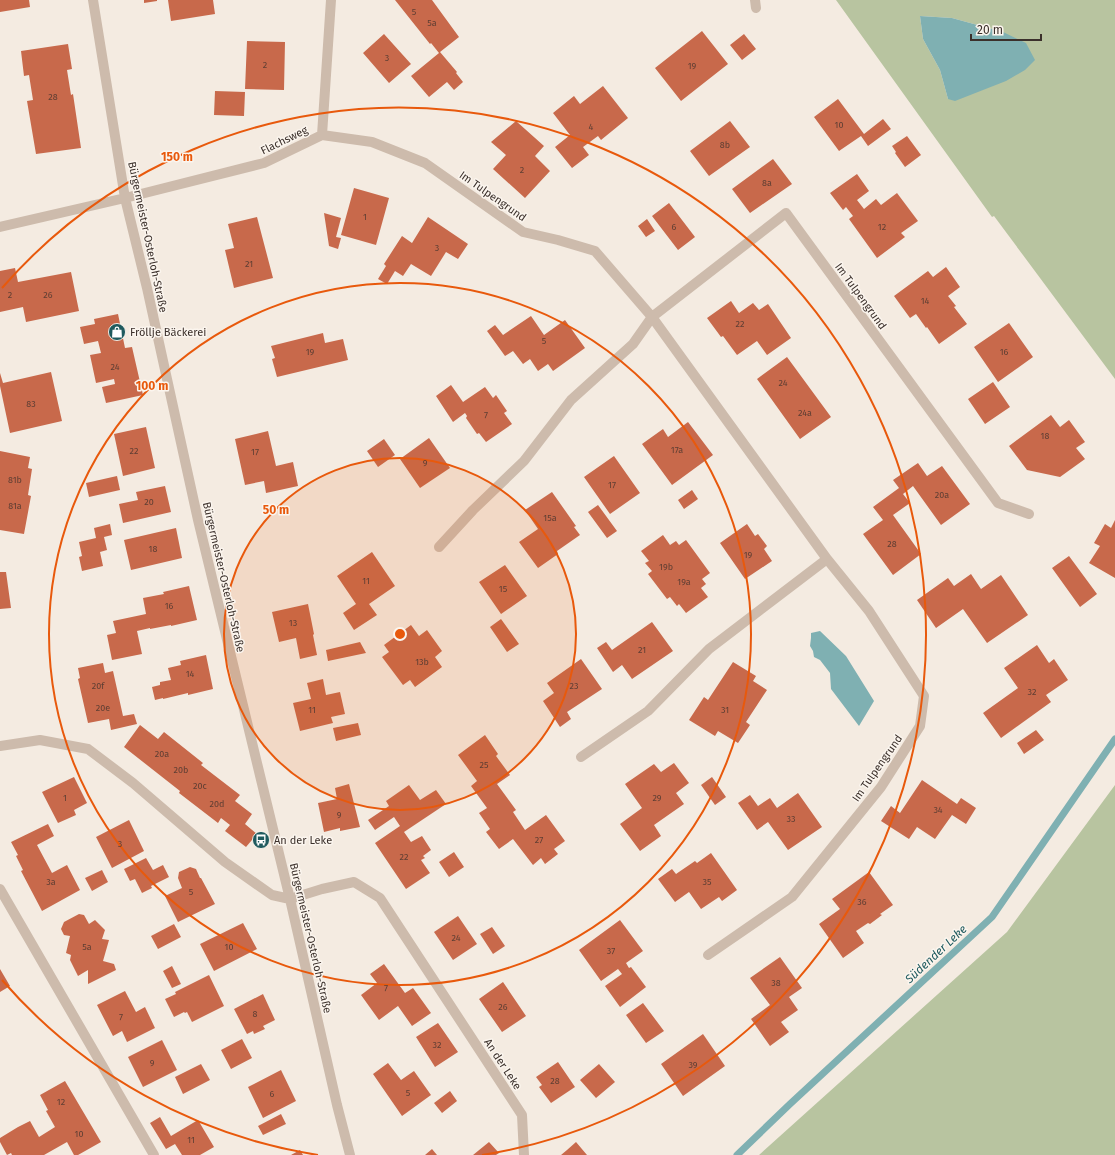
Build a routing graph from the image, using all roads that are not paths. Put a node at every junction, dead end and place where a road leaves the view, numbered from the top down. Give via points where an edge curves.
1 (94, 0) edge
2 (331, 0) edge
3 (322, 135) junction
4 (125, 198) junction
5 (0, 227) edge
6 (652, 317) junction
7 (1029, 514) dead end
8 (439, 547) dead end
9 (827, 559) junction
10 (0, 746) edge
11 (581, 757) dead end
12 (0, 889) edge
13 (290, 899) junction
14 (708, 955) dead end
15 (154, 1155) edge
16 (350, 1155) edge
17 (524, 1155) edge

1 - 4 street, Bürgermeister-Osterloh-Straße
2 - 3 street, Flachsweg
3 - 4 street, Flachsweg via 264,163
3 - 6 street, Im Tulpengrund via 372,142 424,163 523,232 595,251
4 - 5 street, Flachsweg
4 - 13 street, Bürgermeister-Osterloh-Straße via 198,520
6 - 7 street, Im Tulpengrund via 786,213 998,503
6 - 8 street, Im Tulpengrund via 633,344 571,400 524,461
6 - 9 street, Im Tulpengrund
9 - 11 street via 709,649 648,711
9 - 14 street, Im Tulpengrund via 869,611 924,696 920,726 881,787 792,897
10 - 13 street via 40,740 88,749 133,783 226,862 272,895
12 - 15 street
13 - 16 street, Bürgermeister-Osterloh-Straße
13 - 17 street, An der Leke via 354,882 380,898 522,1115

